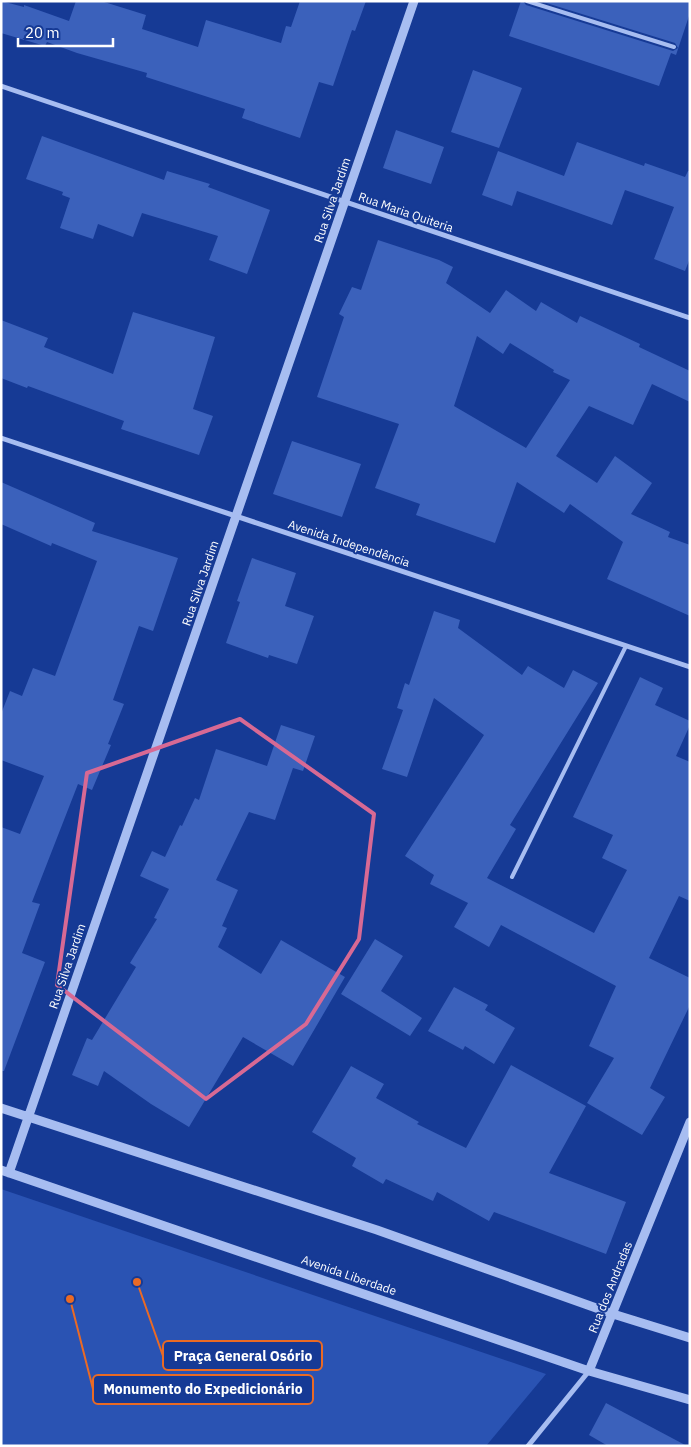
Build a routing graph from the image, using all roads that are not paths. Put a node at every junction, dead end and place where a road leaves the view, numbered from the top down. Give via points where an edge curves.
1 (414, 1) edge
2 (527, 1) edge
3 (674, 46) dead end
4 (1, 86) edge
5 (345, 202) junction
6 (690, 318) edge
7 (1, 438) edge
8 (236, 516) junction
9 (626, 646) junction
10 (690, 667) edge
11 (512, 877) dead end
12 (1, 1108) edge
13 (28, 1118) junction
14 (690, 1122) edge
15 (5, 1172) edge
16 (613, 1314) junction
17 (690, 1338) edge
18 (589, 1371) junction
19 (690, 1400) edge
20 (528, 1446) edge

1 - 5 street, Rua Silva Jardim
2 - 3 lane
4 - 5 street, Rua Maria Quiteria
5 - 6 street, Rua Maria Quiteria
5 - 8 street, Rua Silva Jardim
7 - 8 street, Avenida Independência
8 - 9 street, Avenida Independência
8 - 13 street, Rua Silva Jardim
9 - 10 street, Avenida Independência
9 - 11 lane
12 - 13 street
13 - 15 street, Rua Silva Jardim
13 - 16 street via 376,1230
14 - 16 street, Rua dos Andradas
15 - 18 street, Avenida Liberdade
16 - 17 street
16 - 18 street, Rua dos Andradas
18 - 19 street, Avenida Liberdade
18 - 20 street, Rua dos Andradas

